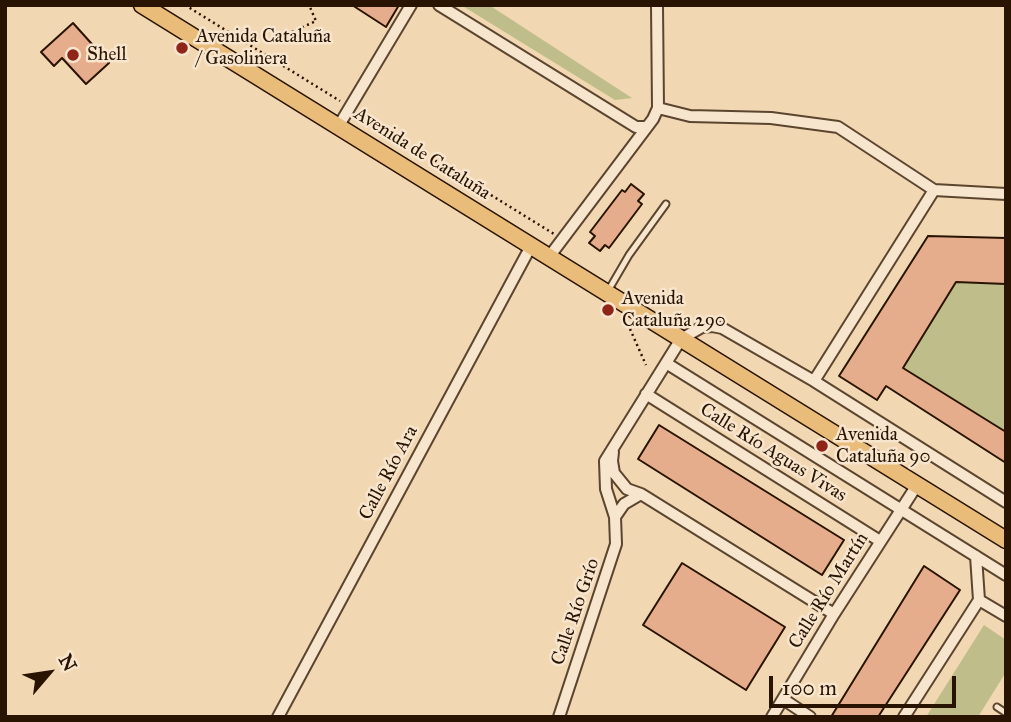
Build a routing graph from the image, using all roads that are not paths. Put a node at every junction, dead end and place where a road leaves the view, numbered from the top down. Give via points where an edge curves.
1 (411, 5) edge
2 (439, 5) edge
3 (657, 5) edge
4 (146, 6) edge
5 (658, 108) junction
6 (338, 127) junction
7 (641, 130) junction
8 (934, 190) junction
9 (1006, 194) edge
10 (666, 204) dead end
11 (531, 246) junction
12 (549, 257) junction
13 (607, 293) junction
14 (681, 339) junction
15 (666, 363) junction
16 (814, 381) junction
17 (646, 394) junction
18 (613, 449) junction
19 (917, 485) junction
20 (627, 489) junction
21 (641, 494) junction
22 (1006, 502) edge
23 (900, 511) junction
24 (613, 512) junction
25 (1006, 540) edge
26 (880, 541) junction
27 (976, 556) junction
28 (1006, 575) edge
29 (979, 600) junction
30 (834, 614) junction
31 (1006, 616) edge
32 (783, 699) junction
33 (997, 707) dead end
34 (1006, 713) edge
35 (278, 717) edge
36 (559, 717) edge
37 (772, 717) edge
38 (810, 717) edge
39 (904, 717) edge

1 - 6 street
2 - 7 street
3 - 5 street
4 - 6 main road, Avenida de Cataluña
5 - 7 street
5 - 8 street via 690,116 771,118 838,127
6 - 11 main road, Avenida de Cataluña
7 - 12 street
8 - 9 street
8 - 16 street
10 - 13 lane
11 - 12 main road, Avenida de Cataluña
11 - 35 street, Calle Río Ara
12 - 13 main road, Avenida de Cataluña
13 - 14 main road, Avenida de Cataluña
14 - 15 street, Calle Río Grío
14 - 16 street via 702,327 722,328
14 - 19 main road, Avenida de Cataluña
15 - 17 street, Calle Río Grío
15 - 23 street
16 - 22 street
17 - 18 street, Calle Río Grío
17 - 26 street, Calle Río Aguas Vivas
18 - 20 street via 614,473
18 - 24 street, Calle Río Grío via 604,467
19 - 23 street, Calle Río Martín
19 - 25 main road, Avenida de Cataluña
20 - 21 street
20 - 24 street via 614,500
21 - 24 street
21 - 30 street
23 - 26 street, Calle Río Martín
23 - 27 street
24 - 36 street, Calle Río Grío via 614,553
26 - 30 street, Calle Río Martín
27 - 28 street
27 - 29 street
29 - 31 street
29 - 39 street
30 - 32 street, Calle Río Martín
32 - 37 street, Calle Río Martín
32 - 38 street
33 - 34 lane

